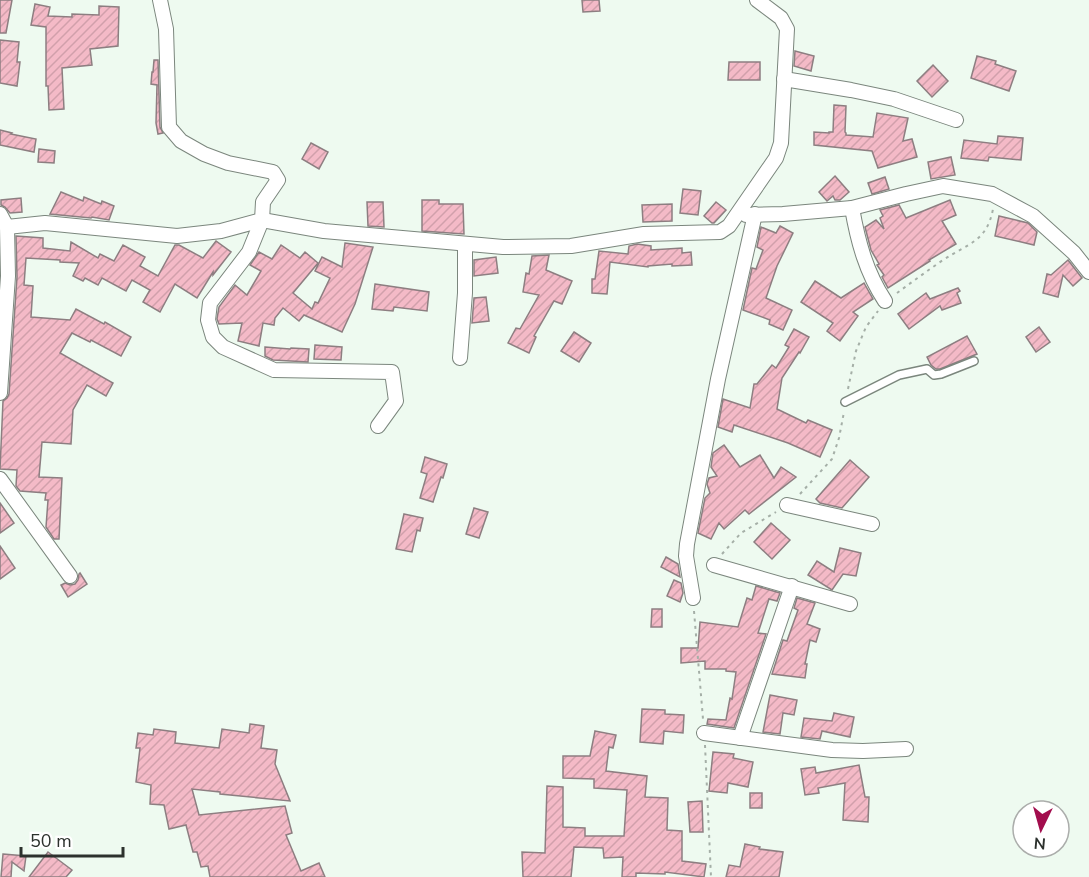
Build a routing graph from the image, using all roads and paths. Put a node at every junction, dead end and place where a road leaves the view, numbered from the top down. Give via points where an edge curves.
1 (160, 0) edge
2 (758, 0) edge
3 (784, 79) junction
4 (956, 120) dead end
5 (852, 208) junction
6 (0, 214) edge
7 (755, 214) junction
8 (735, 216) junction
9 (262, 220) junction
10 (7, 227) junction
11 (465, 244) junction
12 (1089, 272) edge
13 (885, 301) dead end
14 (460, 358) dead end
15 (974, 361) dead end
16 (0, 393) edge
17 (845, 402) dead end
18 (378, 426) dead end
19 (0, 479) edge
20 (788, 505) dead end
21 (872, 524) dead end
22 (714, 565) dead end
23 (70, 576) dead end
24 (792, 586) junction
25 (693, 598) dead end
26 (850, 604) dead end
27 (705, 734) dead end
28 (740, 738) junction
29 (906, 749) dead end

1 - 9 street via 166,29 168,127 181,141 204,154 228,164 273,172 278,180 263,202
2 - 3 street via 782,18 787,28
3 - 4 street via 894,99
3 - 8 street via 781,143 776,158
5 - 7 street
5 - 12 street via 943,186 992,194 1033,216
5 - 13 street via 865,261
6 - 10 street
7 - 8 street
7 - 25 street via 687,544
8 - 11 street via 729,226 712,233 644,234 571,246
9 - 10 street via 221,231 177,236 45,223
9 - 11 street via 324,231
9 - 18 street via 249,252 210,303 208,320 213,337 223,347 274,370 392,372 396,402
10 - 16 street via 8,276
11 - 14 street
15 - 17 lane via 934,375 927,369 899,375
19 - 23 street
20 - 21 street
22 - 24 street
24 - 26 street
24 - 28 street
27 - 28 street
28 - 29 street via 832,750

